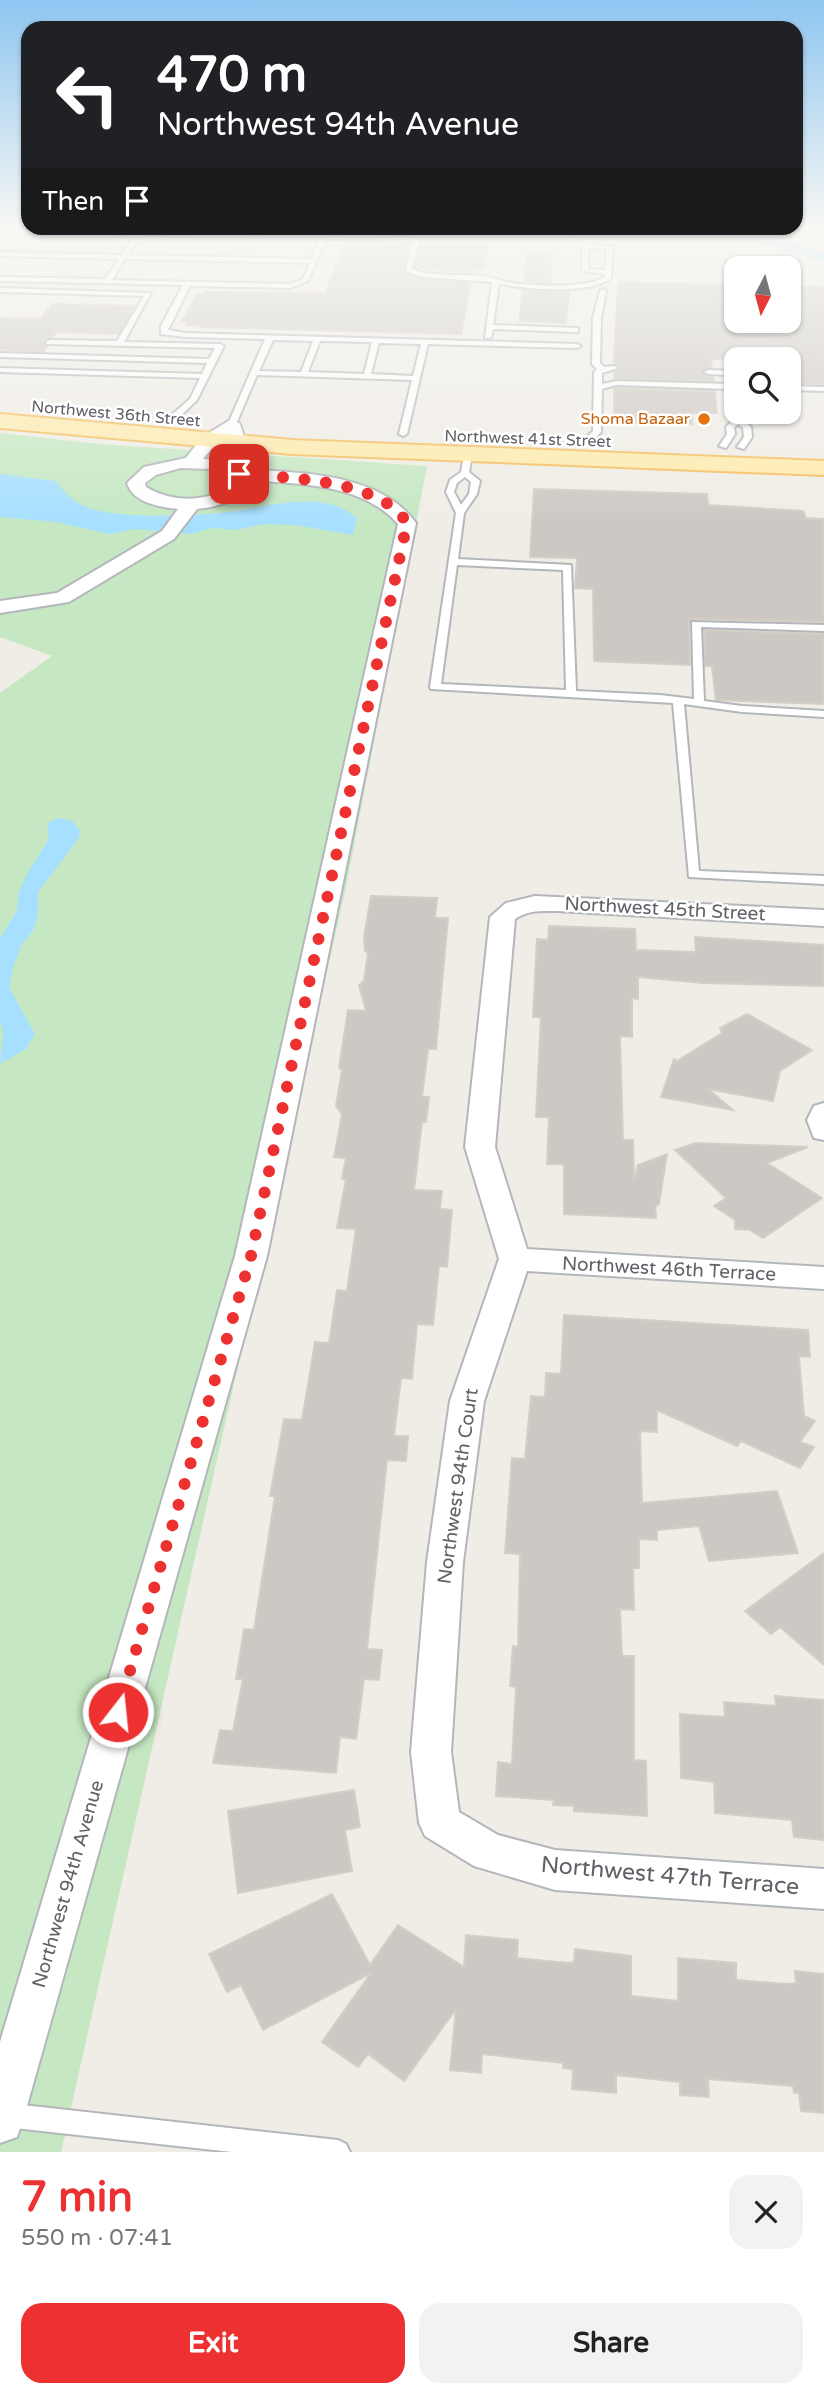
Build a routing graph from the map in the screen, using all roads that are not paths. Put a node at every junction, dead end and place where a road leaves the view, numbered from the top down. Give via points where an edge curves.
1 (131, 324) edge
2 (168, 324) edge
3 (597, 324) edge
4 (490, 327) joint
5 (575, 330) dead end
6 (270, 337) junction
7 (317, 339) junction
8 (376, 341) junction
9 (50, 342) dead end
10 (425, 342) junction
11 (119, 344) junction
12 (487, 344) junction
13 (577, 346) dead end
14 (0, 355) edge
15 (212, 361) junction
16 (614, 368) dead end
17 (602, 369) junction
18 (0, 370) edge
19 (708, 372) dead end
20 (255, 373) junction
21 (724, 373) edge
22 (304, 374) junction
23 (205, 376) junction
24 (367, 376) junction
25 (416, 378) junction
26 (598, 387) junction
27 (724, 387) edge
28 (801, 388) edge
29 (824, 389) edge
30 (0, 402) edge
31 (172, 419) junction
32 (0, 421) edge
33 (732, 424) edge
34 (745, 424) edge
35 (235, 434) junction
36 (403, 434) junction
37 (208, 441) junction
38 (588, 441) junction
39 (732, 446) junction
40 (468, 455) junction
41 (822, 455) edge
42 (190, 463) junction
43 (690, 463) junction
44 (232, 470) junction
45 (358, 491) junction
46 (225, 497) junction
47 (188, 507) junction
48 (460, 513) junction
49 (454, 562) junction
50 (96, 579) junction
51 (0, 589) edge
52 (0, 607) edge
53 (824, 628) edge
54 (570, 693) junction
55 (678, 701) junction
56 (699, 703) junction
57 (824, 714) edge
58 (824, 880) edge
59 (824, 918) edge
60 (824, 1112) edge
61 (824, 1131) edge
62 (515, 1259) junction
63 (824, 1278) edge
64 (440, 1824) joint
65 (824, 1889) edge
66 (1, 2117) edge
67 (338, 2152) edge

1 - 11 lane
2 - 6 lane via 164,332
3 - 17 lane via 596,364
4 - 5 lane
4 - 12 lane
6 - 7 lane
6 - 20 lane
7 - 8 lane
7 - 22 lane
8 - 10 lane
8 - 24 lane
9 - 11 lane
10 - 12 lane
10 - 25 lane
11 - 15 lane via 220,346
12 - 13 lane
14 - 15 lane
15 - 23 lane
16 - 17 lane
17 - 26 lane
18 - 23 lane
19 - 21 lane
20 - 22 lane
20 - 35 lane
22 - 24 lane
23 - 31 lane via 193,400
24 - 25 lane
25 - 36 lane
26 - 27 lane via 616,383
26 - 38 lane via 597,432
28 - 29 lane
30 - 31 main road, Northwest 36th Street
31 - 35 main road, Northwest 36th Street
32 - 37 main road, Northwest 36th Street
33 - 39 lane
34 - 39 lane via 748,437
35 - 36 main road, Northwest 41st Street
35 - 37 main road, Northwest 36th Street
35 - 40 main road, Northwest 41st Street
35 - 44 street
36 - 40 main road, Northwest 41st Street
37 - 42 street
38 - 39 main road, Northwest 41st Street
38 - 40 main road, Northwest 41st Street
39 - 41 main road, Northwest 41st Street
39 - 43 main road via 729,455
40 - 43 main road, Northwest 41st Street
40 - 48 lane via 476,481
40 - 48 lane via 450,492
41 - 43 main road, Northwest 41st Street
42 - 44 street, Northwest 94th Avenue
42 - 47 street, Northwest 94th Avenue via 150,471 136,483 145,496
44 - 45 street, Northwest 94th Avenue
44 - 46 street via 242,485
45 - 46 street, Northwest 94th Avenue via 270,489
45 - 66 street, Northwest 94th Avenue via 399,510 407,523 251,1256
46 - 47 street, Northwest 94th Avenue
47 - 50 street via 168,535
48 - 49 lane
49 - 54 lane via 568,567
49 - 54 lane via 435,687
50 - 51 street
50 - 52 street via 62,598
53 - 56 lane via 696,624
54 - 55 lane
55 - 56 lane
55 - 58 lane via 693,874
56 - 57 lane
59 - 62 street, Northwest 45th Street via 557,904 525,904 503,917 480,1147
60 - 61 street
62 - 63 street, Northwest 46th Terrace
62 - 64 street, Northwest 94th Court via 467,1401 446,1549 431,1752
64 - 65 street, Northwest 47th Terrace via 489,1852 555,1870
66 - 67 lane

